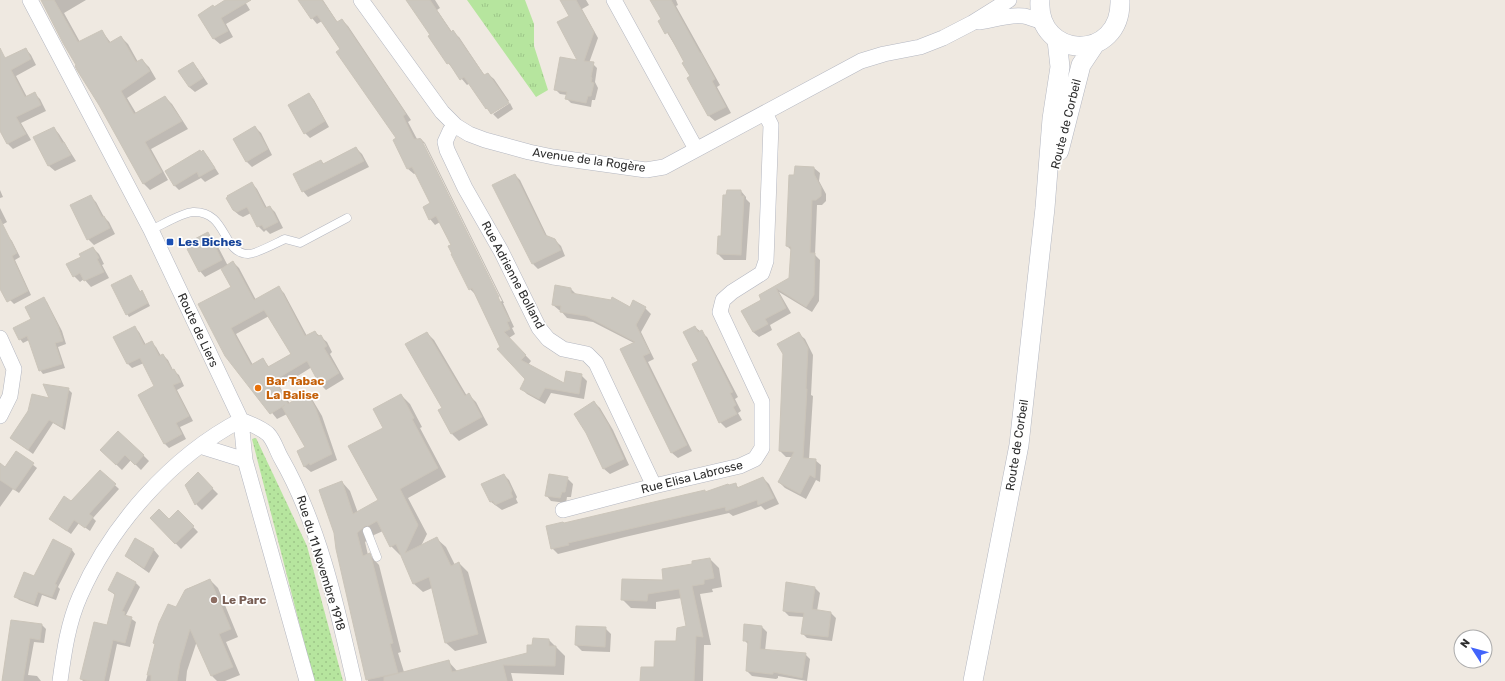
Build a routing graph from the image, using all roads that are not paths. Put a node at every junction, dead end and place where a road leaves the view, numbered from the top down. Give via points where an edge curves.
1 (30, 0) edge
2 (361, 0) edge
3 (614, 0) edge
4 (1009, 0) edge
5 (1040, 0) edge
6 (1120, 0) edge
7 (1042, 21) junction
8 (972, 23) junction
9 (1057, 40) junction
10 (1095, 44) junction
11 (765, 112) junction
12 (456, 126) junction
13 (696, 149) junction
14 (1045, 208) junction
15 (347, 218) dead end
16 (151, 230) junction
17 (0, 338) edge
18 (0, 416) edge
19 (240, 420) junction
20 (200, 446) junction
21 (245, 460) junction
22 (654, 486) junction
23 (563, 510) dead end
24 (367, 531) dead end
25 (377, 557) dead end
26 (60, 681) edge
27 (307, 681) edge
28 (354, 681) edge
29 (973, 681) edge

1 - 16 street, Route de Liers
2 - 12 street, Avenue de la Rogère via 442,112
3 - 13 street
4 - 8 street, Avenue de la Rogère
5 - 7 street
6 - 10 street via 1120,14 1115,27
7 - 8 street, Avenue de la Rogère via 1024,16
7 - 9 street
8 - 11 street, Avenue de la Rogère via 920,47 861,61
9 - 10 street via 1082,47
9 - 14 street, Route de Corbeil via 1060,67 1052,119
10 - 14 street, Route de Corbeil via 1081,65
11 - 13 street, Avenue de la Rogère
11 - 22 street, Rue Elisa Labrosse via 771,124 766,261 762,272 723,300 720,312 762,402 762,448 755,459 740,466
12 - 13 street, Avenue de la Rogère via 485,140 528,152 646,170 664,167
12 - 22 street, Rue Adrienne Bolland via 450,131 446,142 447,150 539,328 548,339 563,349 587,354 596,364
14 - 29 street, Route de Corbeil via 1019,445
15 - 16 lane via 300,243 285,239 250,254 241,253 232,247 218,221 206,214 186,214
16 - 19 street, Route de Liers
17 - 18 street via 14,370 10,396
19 - 20 street
19 - 21 street, Route de Liers
19 - 28 street, Rue du 11 Novembre 1918 via 268,435 295,481 328,576
20 - 21 street
20 - 26 street via 151,490 121,525 96,562 79,597 66,637
21 - 27 street, Route de Liers
22 - 23 street, Rue Elisa Labrosse
24 - 25 lane

